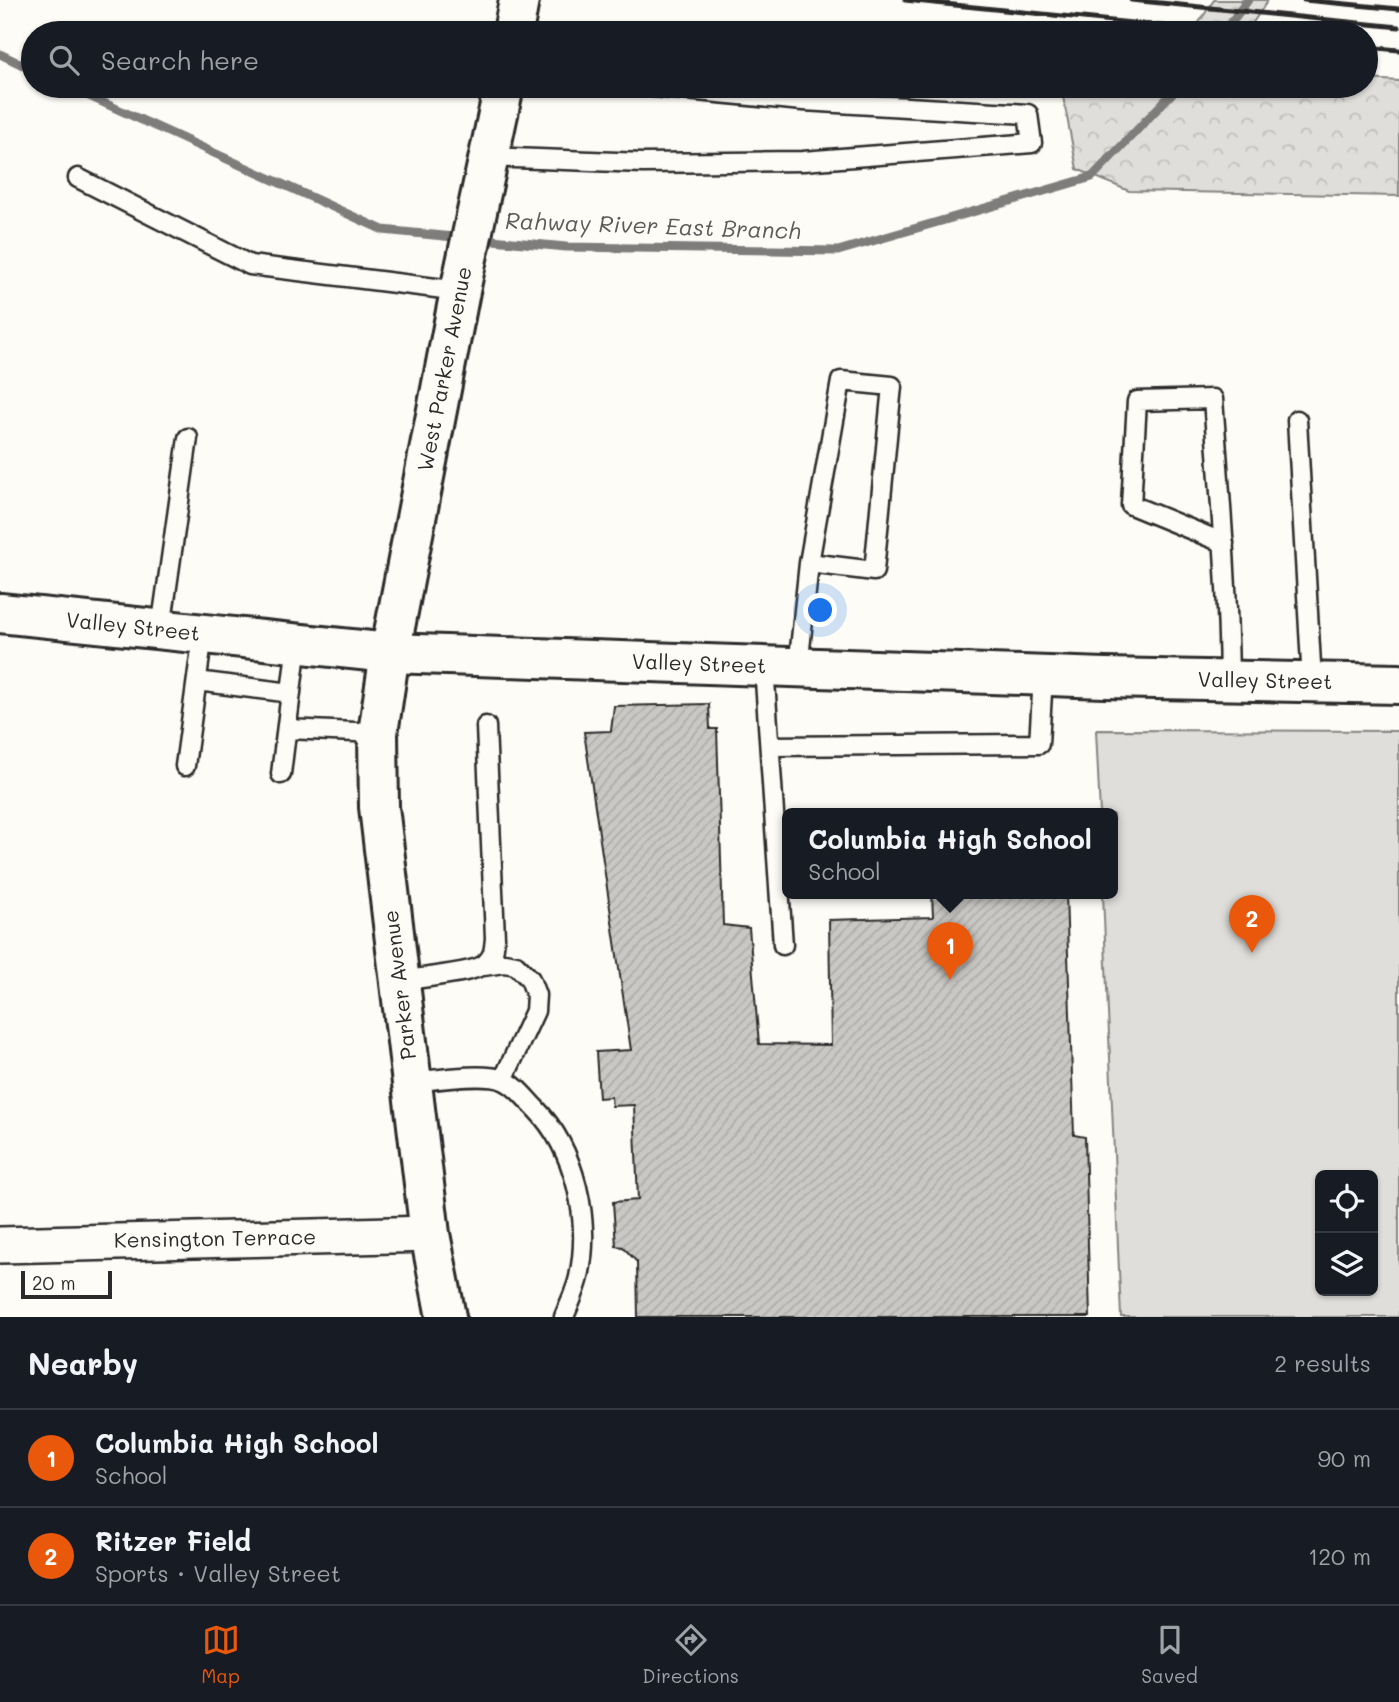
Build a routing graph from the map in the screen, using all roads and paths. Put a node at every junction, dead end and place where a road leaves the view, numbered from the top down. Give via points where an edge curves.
1 (519, 0) edge
2 (515, 21) edge
3 (501, 98) edge
4 (771, 98) edge
5 (489, 157) junction
6 (78, 178) dead end
7 (460, 291) junction
8 (1297, 420) dead end
9 (188, 438) dead end
10 (1224, 543) junction
11 (808, 563) junction
12 (0, 613) edge
13 (160, 629) junction
14 (203, 634) junction
15 (297, 643) junction
16 (390, 653) junction
17 (781, 667) junction
18 (1043, 676) junction
19 (197, 681) junction
20 (1229, 681) junction
21 (1312, 682) junction
22 (1399, 684) edge
23 (291, 694) junction
24 (486, 726) dead end
25 (287, 729) junction
26 (379, 733) junction
27 (770, 746) junction
28 (185, 766) dead end
29 (281, 774) dead end
30 (783, 945) dead end
31 (484, 966) junction
32 (400, 981) junction
33 (503, 1080) junction
34 (412, 1082) junction
35 (430, 1234) junction
36 (0, 1245) edge
37 (446, 1317) edge
38 (564, 1317) edge

1 - 2 main road
3 - 5 main road, West Parker Avenue
4 - 5 lane via 1028,114 1031,143 803,161 643,163
5 - 7 main road, West Parker Avenue
6 - 7 lane via 250,265
7 - 16 main road, West Parker Avenue
8 - 21 lane
9 - 13 lane
10 - 10 lane via 1213,399 1137,401 1132,505
10 - 20 lane
11 - 11 lane via 841,382 892,387 874,571
11 - 17 lane
12 - 13 main road, Valley Street
13 - 14 main road, Valley Street
14 - 15 main road, Valley Street
14 - 19 lane
15 - 16 main road, Valley Street
15 - 23 lane
16 - 17 main road, Valley Street
16 - 26 main road, Parker Avenue
17 - 18 main road, Valley Street
17 - 27 lane
18 - 20 main road, Valley Street
18 - 27 lane via 1039,744
19 - 23 lane
19 - 28 lane
20 - 21 main road, Valley Street
21 - 22 main road, Valley Street
23 - 25 lane
24 - 31 lane via 495,938 493,955
25 - 26 lane
25 - 29 lane
26 - 32 main road, Parker Avenue via 379,807
27 - 30 lane
31 - 32 lane
31 - 33 lane via 516,965 530,979 536,995 536,1011
32 - 34 main road, Parker Avenue
33 - 34 lane
33 - 38 lane via 550,1125 577,1189 583,1254
34 - 35 main road, Parker Avenue
35 - 36 street, Kensington Terrace
35 - 37 main road, Parker Avenue

